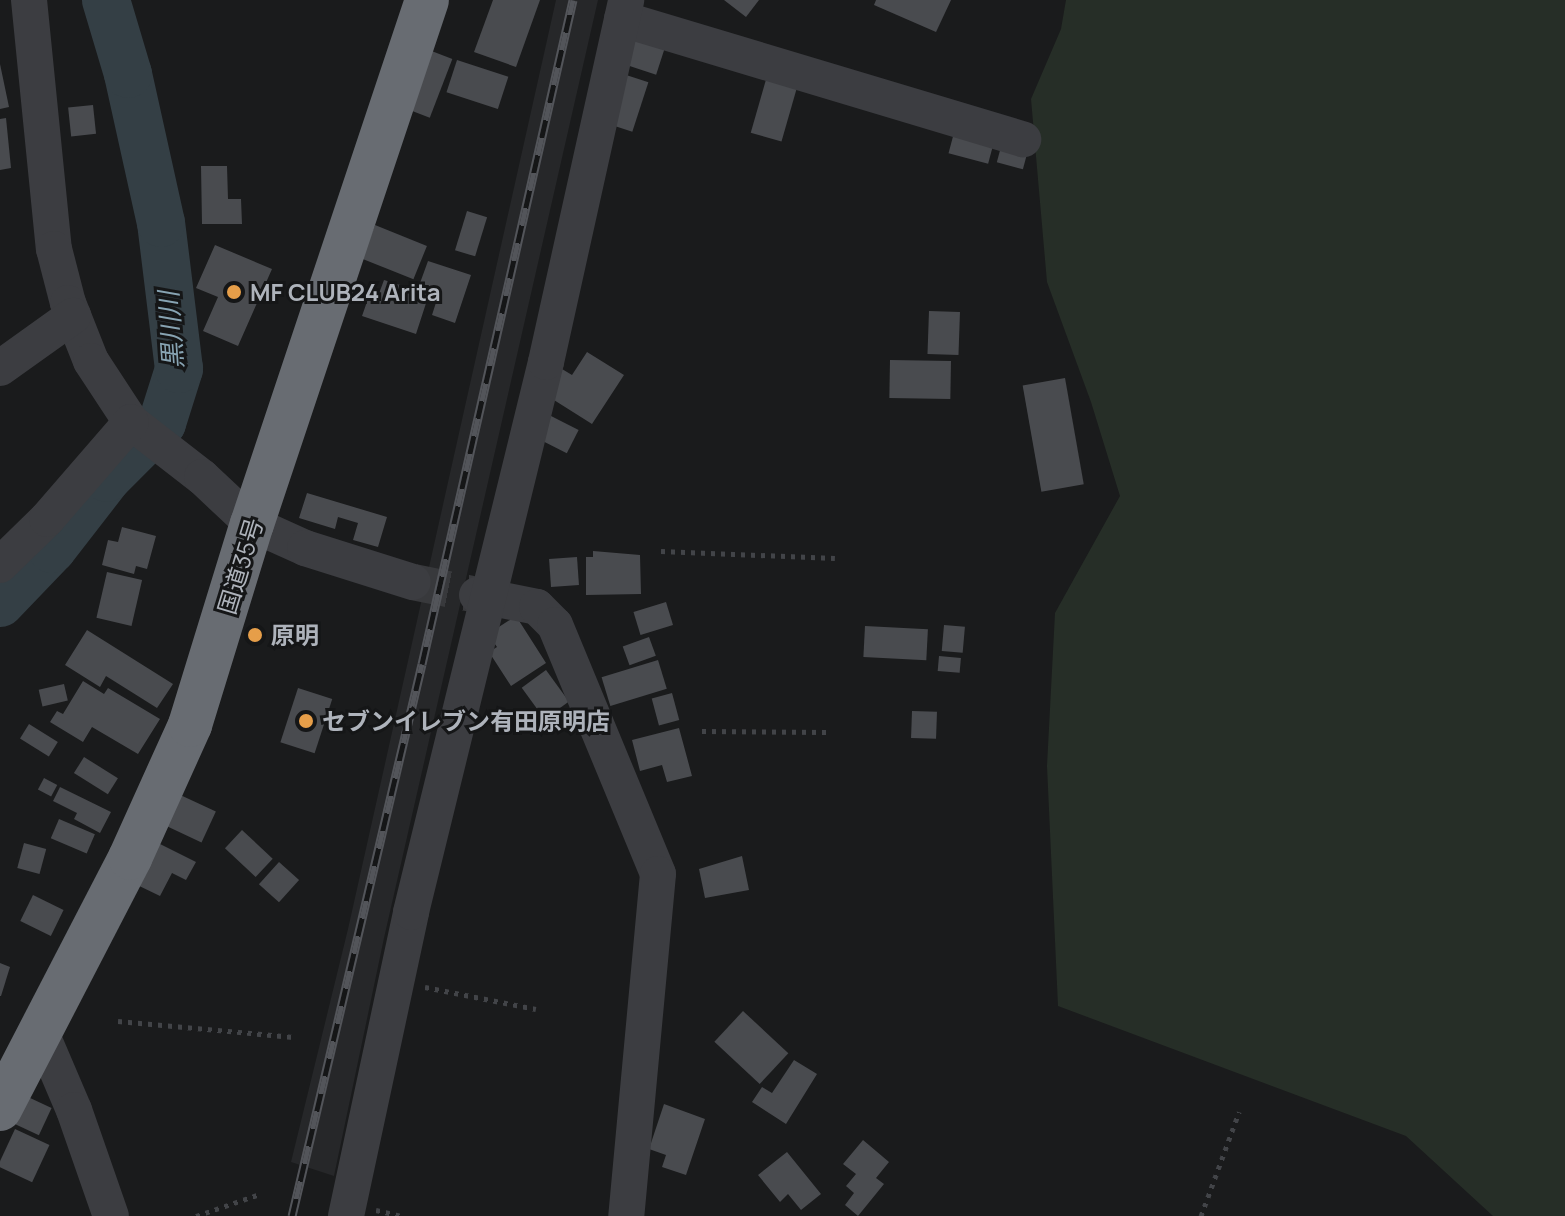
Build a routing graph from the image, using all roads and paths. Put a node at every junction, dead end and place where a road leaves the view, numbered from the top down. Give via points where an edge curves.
1 (29, 0) edge
2 (427, 0) edge
3 (624, 10) edge
4 (1023, 139) dead end
5 (73, 316) junction
6 (0, 368) edge
7 (131, 422) junction
8 (252, 524) junction
9 (661, 551) dead end
10 (835, 558) dead end
11 (0, 565) edge
12 (413, 582) tunnel mouth
13 (484, 596) junction
14 (702, 731) dead end
15 (826, 732) dead end
16 (412, 984) dead end
17 (536, 1009) dead end
18 (118, 1021) dead end
19 (39, 1028) junction
20 (293, 1037) dead end
21 (0, 1109) edge
22 (1239, 1112) dead end
23 (257, 1195) dead end
24 (358, 1213) edge
25 (111, 1216) edge
26 (196, 1216) edge
27 (402, 1216) edge
28 (626, 1216) edge
29 (1201, 1216) edge

1 - 5 street via 54,249
2 - 8 highway, 国道35号
3 - 4 street
3 - 13 street
5 - 6 street
5 - 7 street via 91,361
7 - 8 street
7 - 11 street
8 - 12 street via 305,548
8 - 19 highway, 国道35号 via 190,725 130,858
9 - 10 path
13 - 24 street via 350,1207
13 - 28 street via 537,607 555,625 658,874
14 - 15 path
16 - 17 path
18 - 20 path
19 - 21 highway, 国道35号
19 - 25 street
22 - 29 path
23 - 26 path
24 - 27 path

